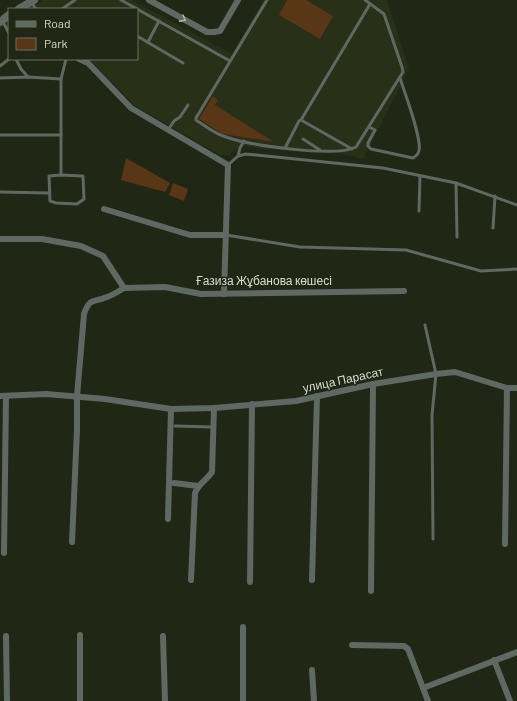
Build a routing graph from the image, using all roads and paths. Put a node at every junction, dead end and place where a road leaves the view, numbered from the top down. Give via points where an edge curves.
1 (75, 0) edge
2 (121, 0) edge
3 (149, 0) edge
4 (238, 0) edge
5 (267, 0) edge
6 (365, 0) edge
7 (33, 1) edge
8 (370, 4) junction
9 (130, 7) edge
10 (21, 8) edge
11 (63, 8) edge
12 (138, 10) edge
13 (4, 19) edge
14 (158, 21) junction
15 (8, 30) edge
16 (138, 37) edge
17 (148, 42) junction
18 (8, 60) edge
19 (16, 60) edge
20 (66, 60) edge
21 (81, 60) edge
22 (230, 61) junction
23 (183, 63) dead end
24 (0, 66) edge
25 (28, 77) junction
26 (0, 78) edge
27 (400, 78) junction
28 (61, 79) junction
29 (188, 105) dead end
30 (301, 120) junction
31 (369, 127) junction
32 (168, 130) junction
33 (0, 135) edge
34 (61, 135) junction
35 (303, 139) dead end
36 (244, 141) junction
37 (285, 148) junction
38 (352, 149) junction
39 (321, 151) junction
40 (238, 156) junction
41 (228, 165) junction
42 (61, 176) junction
43 (420, 176) junction
44 (456, 183) junction
45 (0, 192) edge
46 (50, 193) junction
47 (495, 196) junction
48 (517, 204) edge
49 (104, 209) dead end
50 (419, 211) dead end
51 (493, 228) dead end
52 (226, 235) junction
53 (457, 237) dead end
54 (0, 239) edge
55 (517, 270) edge
56 (124, 288) junction
57 (404, 291) dead end
58 (224, 294) junction
59 (425, 325) dead end
60 (436, 374) junction
61 (373, 384) junction
62 (507, 388) junction
63 (517, 388) edge
64 (3, 396) edge
65 (77, 396) junction
66 (317, 396) junction
67 (252, 404) junction
68 (214, 408) junction
69 (171, 410) junction
70 (175, 426) dead end
71 (214, 427) junction
72 (174, 483) dead end
73 (198, 486) junction
74 (168, 519) dead end
75 (433, 540) dead end
76 (72, 542) dead end
77 (505, 544) dead end
78 (4, 553) dead end
79 (191, 580) dead end
80 (312, 580) dead end
81 (250, 582) dead end
82 (371, 591) dead end
83 (243, 627) dead end
84 (80, 635) dead end
85 (6, 636) dead end
86 (163, 636) dead end
87 (352, 646) dead end
88 (517, 652) edge
89 (494, 660) junction
90 (312, 670) dead end
91 (423, 688) junction
92 (7, 701) edge
93 (80, 701) edge
94 (164, 701) edge
95 (243, 701) edge
96 (314, 701) edge
97 (428, 701) edge
98 (510, 701) edge

1 - 11 lane
2 - 9 lane
3 -> 4 street via 207,32 220,31
5 - 22 lane
6 - 8 lane
7 - 10 street
8 - 27 lane via 384,14 402,67
8 - 30 lane
12 - 14 lane
13 - 15 lane
14 - 17 lane
14 - 22 lane
16 - 17 lane
17 - 23 lane
18 - 24 lane
19 - 25 lane
20 - 28 lane
21 - 32 street via 88,63 130,108
22 - 36 lane via 196,120 224,136
25 - 26 lane
25 - 28 lane
27 - 31 lane
27 - 31 lane via 418,137 417,156 412,158 371,149 368,143 375,130
28 - 34 lane
29 - 32 lane
30 - 37 lane
30 - 38 lane
31 - 38 lane
32 - 41 street
33 - 34 lane
34 - 42 lane
35 - 39 lane
36 - 37 lane
36 - 40 lane
37 - 39 lane
38 - 39 lane
40 - 41 lane
40 - 43 lane via 246,154 329,162 383,168
41 - 52 street
42 - 46 lane via 49,176
42 - 46 lane via 83,176 84,199 77,204 56,203 50,201
43 - 44 lane
43 - 50 lane
44 - 47 lane
44 - 53 lane
45 - 46 lane
47 - 48 lane
47 - 51 lane
49 - 52 street via 190,235
52 - 55 lane via 300,247 406,250 481,271
52 - 58 street
54 - 56 street via 42,239 81,246 103,256
56 - 58 street, Ғазиза Жұбанова көшесі via 165,286 201,294
56 - 65 street via 107,298 87,304
57 - 58 street, Ғазиза Жұбанова көшесі
59 - 60 lane
60 - 61 street, улица Парасат
60 - 62 street, улица Парасат via 456,372
60 - 75 lane via 432,415
61 - 66 street, улица Парасат
61 - 82 street
62 - 63 street, улица Парасат
62 - 77 street
64 - 65 street, улица Парасат
64 - 78 street
65 - 69 street, улица Парасат
65 - 76 street
66 - 67 street, улица Парасат via 296,401
66 - 80 street
67 - 68 street, улица Парасат
67 - 81 street
68 - 69 street, улица Парасат
68 - 71 street
69 - 74 street
70 - 71 lane
71 - 73 street via 212,472 207,480
72 - 73 street
73 - 79 street via 195,493
83 - 95 street
84 - 93 street
85 - 92 street
86 - 94 street
87 - 91 street via 404,646 408,649
88 - 89 street
89 - 91 street
89 - 98 street
90 - 96 street
91 - 97 street

